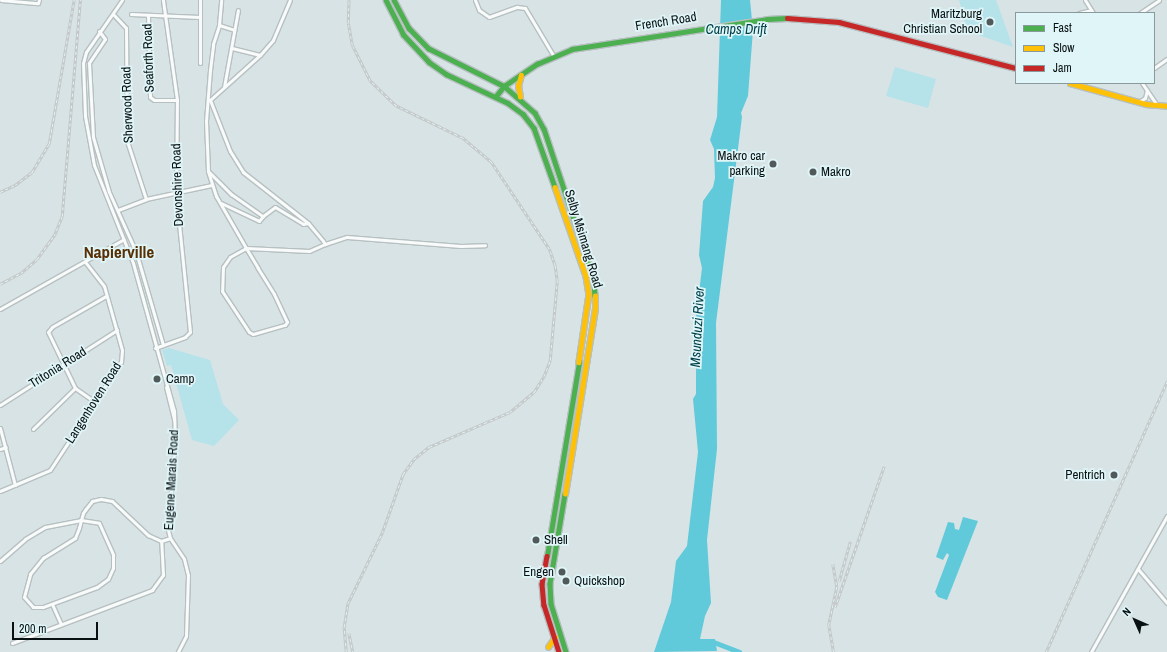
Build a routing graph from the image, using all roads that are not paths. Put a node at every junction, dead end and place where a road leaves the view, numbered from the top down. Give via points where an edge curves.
1 (122, 0) edge
2 (163, 0) edge
3 (200, 0) edge
4 (221, 0) edge
5 (290, 0) edge
6 (386, 0) edge
7 (394, 0) edge
8 (475, 0) edge
9 (1085, 0) edge
10 (1159, 0) edge
11 (1, 1) edge
12 (39, 2) edge
13 (238, 10) dead end
14 (1092, 11) edge
15 (1141, 12) edge
16 (113, 14) junction
17 (131, 14) dead end
18 (148, 14) junction
19 (165, 15) junction
20 (200, 17) junction
21 (220, 25) junction
22 (234, 30) junction
23 (99, 31) junction
24 (232, 48) junction
25 (260, 55) junction
26 (554, 55) junction
27 (1167, 59) edge
28 (200, 63) dead end
29 (1155, 67) edge
30 (1015, 68) edge
31 (521, 75) junction
32 (1074, 84) edge
33 (1143, 84) edge
34 (504, 86) junction
35 (224, 88) junction
36 (1146, 89) junction
37 (496, 96) junction
38 (520, 98) junction
39 (177, 100) junction
40 (209, 100) junction
41 (1139, 102) junction
42 (1158, 105) junction
43 (1167, 106) edge
44 (208, 171) junction
45 (212, 186) junction
46 (176, 193) junction
47 (146, 199) junction
48 (220, 203) junction
49 (118, 210) junction
50 (263, 216) junction
51 (308, 223) junction
52 (124, 239) junction
53 (325, 244) junction
54 (485, 244) dead end
55 (246, 248) junction
56 (85, 262) junction
57 (106, 296) junction
58 (0, 308) edge
59 (117, 330) junction
60 (163, 345) junction
61 (156, 348) junction
62 (64, 365) junction
63 (75, 388) junction
64 (95, 402) junction
65 (0, 405) edge
66 (0, 428) edge
67 (33, 429) dead end
68 (6, 447) junction
69 (0, 448) edge
70 (15, 485) junction
71 (0, 490) edge
72 (1167, 516) edge
73 (81, 520) junction
74 (170, 538) junction
75 (161, 541) junction
76 (0, 561) edge
77 (1138, 569) junction
78 (1167, 603) edge
79 (52, 604) junction
80 (61, 624) junction
81 (555, 637) junction
82 (12, 642) dead end
83 (563, 643) junction
84 (548, 647) dead end
85 (178, 652) edge
86 (561, 652) edge
87 (566, 652) edge
88 (1091, 652) edge

1 - 16 street
2 - 19 street, Devonshire Road
3 - 20 street
4 - 21 street
5 - 25 street via 273,40
6 - 37 main road, Selby Msimang Road via 403,34 429,62 446,74
7 - 34 main road, Selby Msimang Road via 409,28 428,48
8 - 26 street via 480,10 489,17 517,7 525,8
9 - 14 street
10 - 15 street
11 - 12 street
13 - 22 street
16 - 23 street, Eugene Marais Road
16 - 47 street, Sherwood Road via 126,28 127,141
17 - 18 street
18 - 19 street
18 - 39 street, Seaforth Road via 150,98
19 - 20 street
19 - 39 street, Devonshire Road
20 - 28 street
21 - 22 street
21 - 40 street via 211,55
22 - 24 street
23 - 49 street via 105,39 89,63 92,124 100,165
23 - 52 street, Eugene Marais Road via 89,45 83,63 87,135 100,183
24 - 25 street
24 - 35 street
25 - 35 street
26 - 30 main road, French Road via 582,47 709,27 767,19 806,18 839,22
26 - 31 main road, French Road
27 - 29 street
31 - 34 main road, French Road
31 - 38 main road via 518,86
32 - 41 main road
33 - 36 street
34 - 37 main road, French Road
34 - 38 main road, Selby Msimang Road
35 - 40 street
36 - 41 street via 1146,97
36 - 42 street
37 - 81 main road, Selby Msimang Road via 523,114 538,135 586,276 589,294 542,584 544,605
38 - 83 main road, Selby Msimang Road via 535,113 544,130 596,293 551,575 551,604
39 - 46 street, Devonshire Road
40 - 44 street
40 - 51 street via 228,145 243,172
41 - 42 main road
42 - 43 main road
44 - 45 street
44 - 50 street via 236,198
45 - 46 street
45 - 48 street
46 - 47 street
46 - 60 street, Devonshire Road via 190,332 185,337
47 - 49 street
48 - 50 street via 257,220
48 - 55 street
49 - 60 street via 136,252
50 - 51 street via 275,206 303,224
51 - 53 street
52 - 56 street
52 - 61 street, Eugene Marais Road
53 - 54 street via 348,237 461,246
53 - 55 street via 315,250 302,251
55 - 55 street via 287,322 283,326 253,334 246,329 220,287 225,263
56 - 57 street, Langenhoven Road via 102,282
56 - 58 street
57 - 59 street, Langenhoven Road
57 - 62 street via 49,330 48,335
59 - 62 street, Tritonia Road
59 - 64 street, Langenhoven Road via 122,358
60 - 61 street, Devonshire Road
61 - 74 street, Eugene Marais Road via 174,420 167,526
62 - 63 street
62 - 65 street, Tritonia Road
63 - 64 street
63 - 67 street
64 - 70 street, Langenhoven Road via 50,470
66 - 68 street
68 - 69 street
68 - 70 street
70 - 71 street, Langenhoven Road
72 - 77 street
73 - 75 street via 92,501 108,499 148,535
73 - 76 street via 58,523 37,531
73 - 79 street via 75,538 43,558 26,581 23,595 28,604 37,608
73 - 79 street via 93,520 101,526 113,555 113,568 103,583
74 - 75 street
74 - 85 street, Eugene Marais Road via 184,559 188,575 186,636
75 - 80 street via 163,575 156,587
77 - 78 street
77 - 88 street
79 - 80 street
80 - 82 street
81 - 84 main road
81 - 86 main road, Selby Msimang Road
83 - 86 main road
83 - 87 main road, Selby Msimang Road

